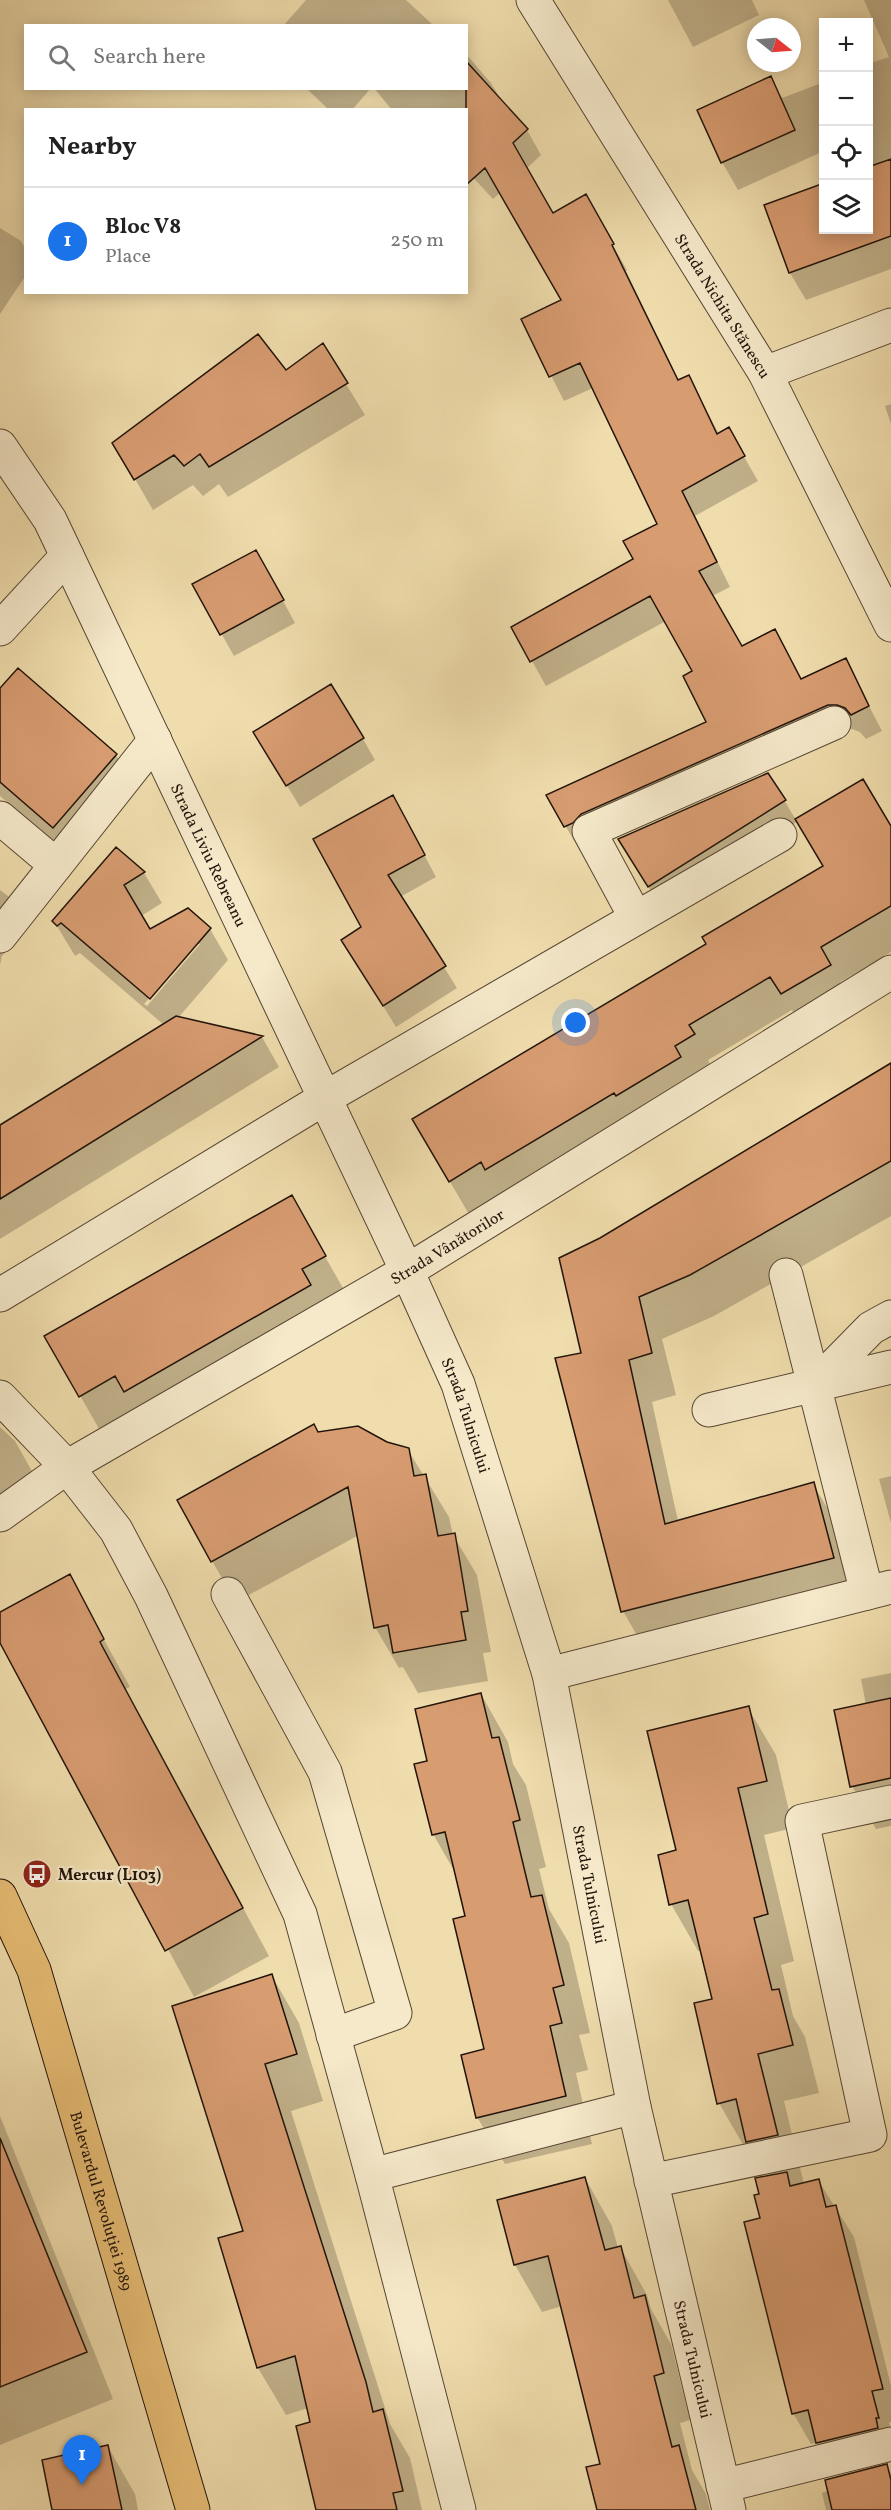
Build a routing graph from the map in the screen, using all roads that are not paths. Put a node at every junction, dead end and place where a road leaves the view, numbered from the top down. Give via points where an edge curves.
1 (533, 0) edge
2 (891, 325) edge
3 (765, 373) junction
4 (0, 446) edge
5 (67, 556) junction
6 (891, 625) edge
7 (0, 629) edge
8 (834, 723) dead end
9 (155, 740) junction
10 (0, 818) edge
11 (780, 835) dead end
12 (56, 865) junction
13 (636, 918) junction
14 (0, 936) edge
15 (891, 972) edge
16 (326, 1098) junction
17 (407, 1271) junction
18 (786, 1275) dead end
19 (0, 1295) edge
20 (891, 1317) edge
21 (891, 1367) edge
22 (814, 1386) junction
23 (0, 1396) edge
24 (709, 1410) dead end
25 (67, 1467) junction
26 (0, 1515) edge
27 (879, 1590) edge
28 (228, 1594) dead end
29 (549, 1674) junction
30 (891, 1802) edge
31 (0, 1896) edge
32 (333, 2035) junction
33 (634, 2107) junction
34 (372, 2175) junction
35 (651, 2181) junction
36 (891, 2444) edge
37 (726, 2498) edge
38 (193, 2510) edge
39 (459, 2510) edge

1 - 3 street, Strada Nichita Stănescu
2 - 3 street
3 - 6 street, Strada Nichita Stănescu
4 - 5 street, Strada Liviu Rebreanu via 50,520
5 - 7 street
5 - 9 street, Strada Liviu Rebreanu
8 - 13 street via 589,831
9 - 12 street
9 - 16 street, Strada Liviu Rebreanu
10 - 12 street
11 - 13 street
12 - 14 street
13 - 16 street
15 - 17 street, Strada Vânătorilor
16 - 17 street, Strada Liviu Rebreanu
16 - 19 street
17 - 25 street, Strada Vânătorilor
17 - 29 street, Strada Tulnicului via 458,1384
18 - 22 street
20 - 22 street via 871,1328
21 - 22 street
22 - 24 street
22 - 27 street
23 - 25 street
25 - 26 street, Strada Vânătorilor
25 - 32 street via 116,1530 186,1670 300,1914
27 - 29 street
28 - 32 street via 325,1772 395,2013
29 - 33 street, Strada Tulnicului
30 - 35 street via 802,1821 870,2135
31 - 38 main road, Bulevardul Revoluției 1989 via 34,1970
32 - 34 street
33 - 34 street
33 - 35 street, Strada Tulnicului
34 - 39 street
35 - 37 street, Strada Tulnicului
36 - 37 street

